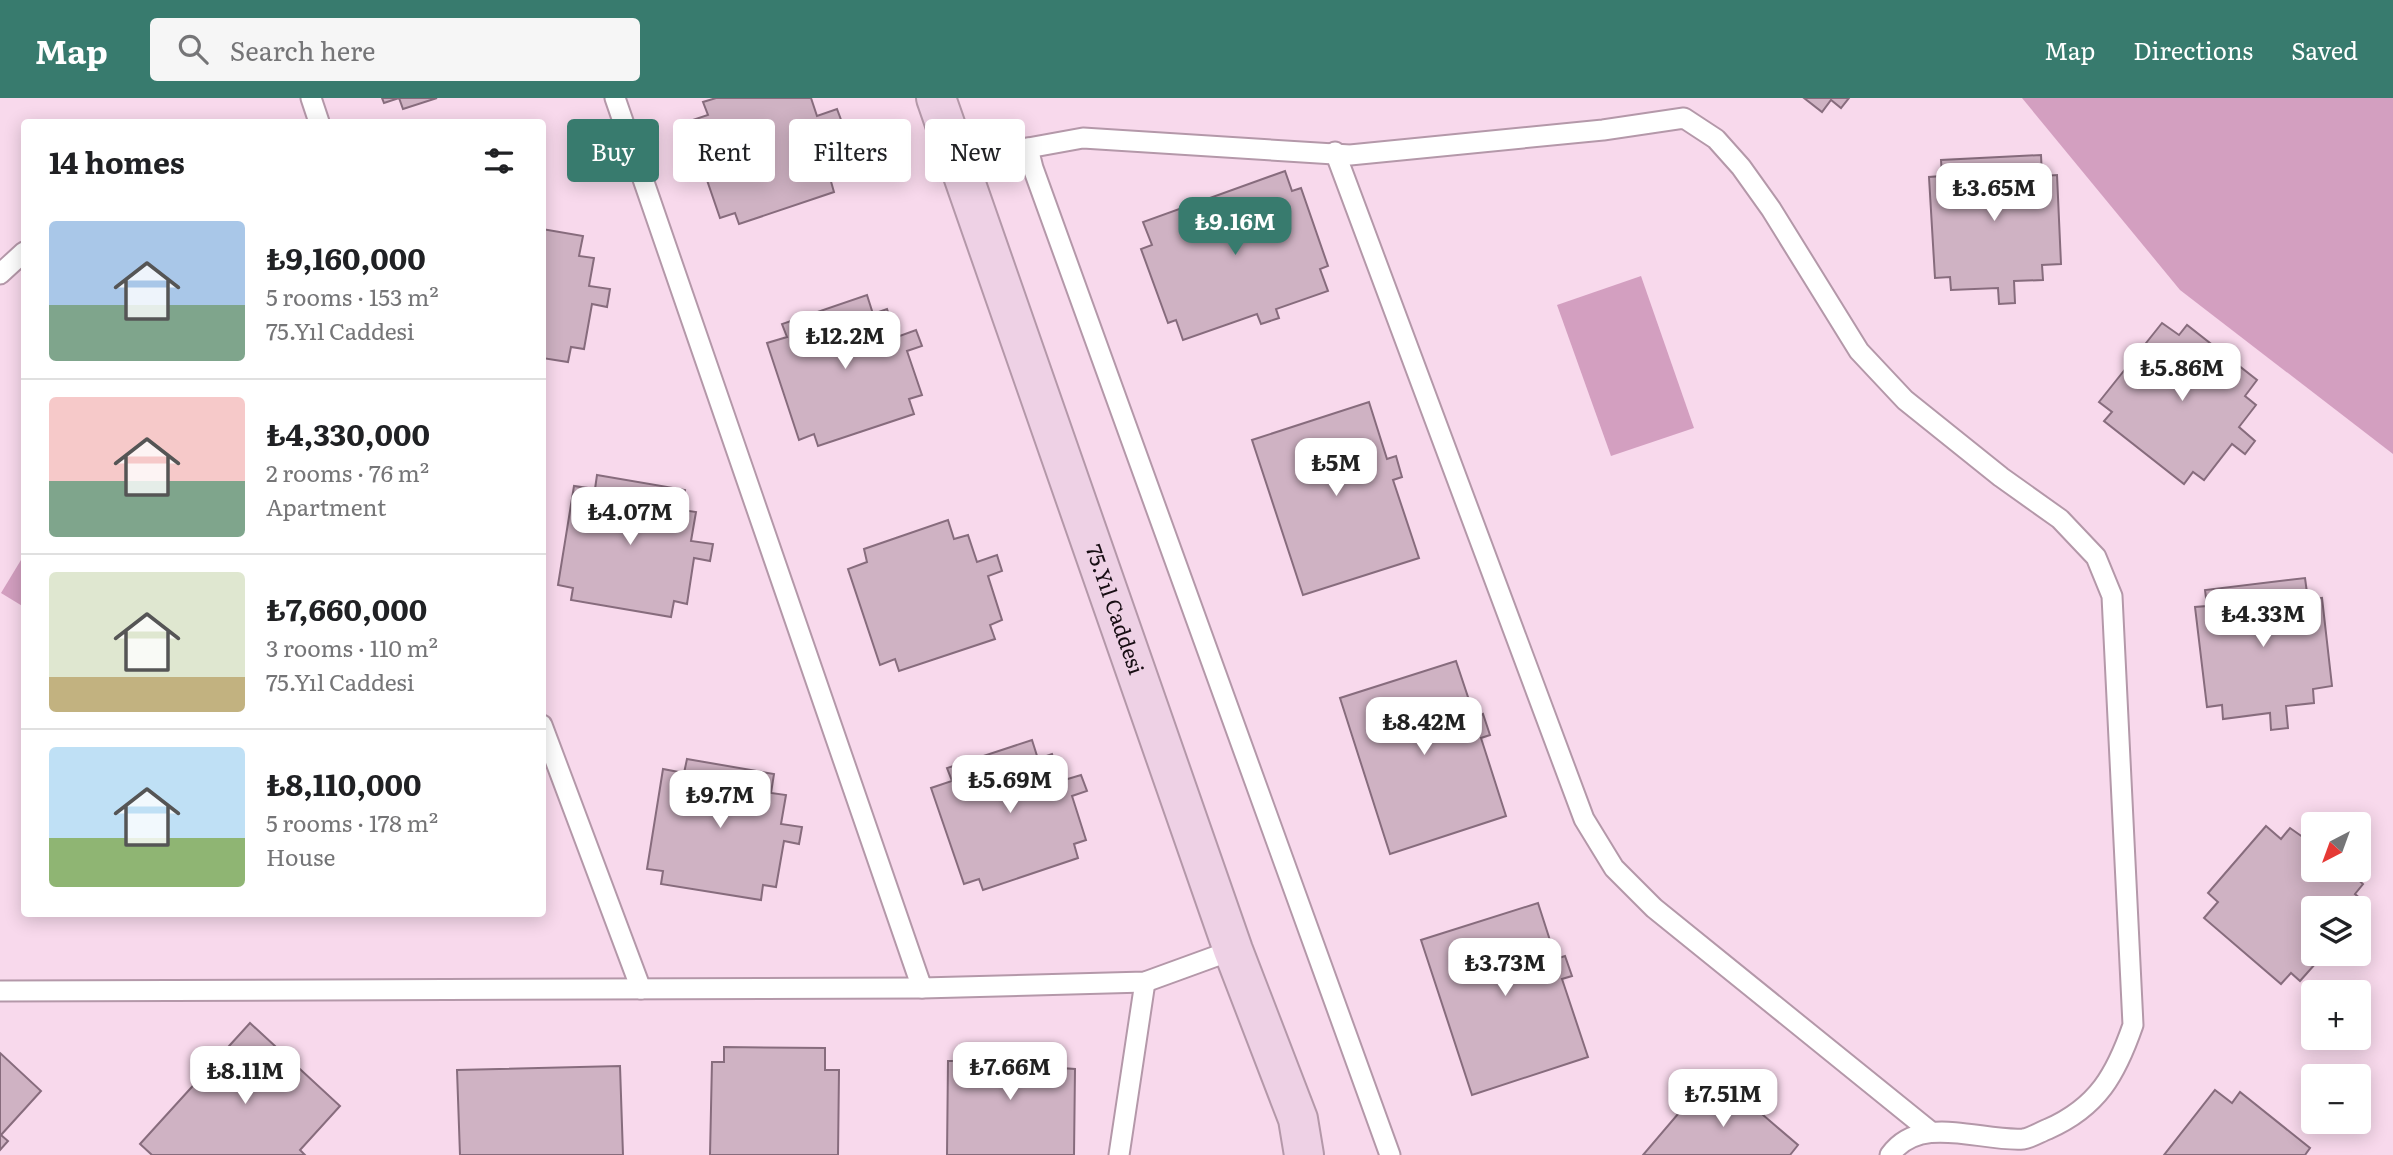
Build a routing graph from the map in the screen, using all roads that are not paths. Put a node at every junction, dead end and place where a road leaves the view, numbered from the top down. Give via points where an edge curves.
1 (311, 98) edge
2 (615, 98) edge
3 (936, 98) edge
4 (318, 119) edge
5 (944, 119) edge
6 (1028, 148) junction
7 (1025, 149) edge
8 (1335, 152) junction
9 (967, 182) edge
10 (21, 255) edge
11 (0, 274) edge
12 (546, 736) edge
13 (1233, 950) junction
14 (1145, 982) junction
15 (922, 988) junction
16 (641, 989) junction
17 (0, 991) edge
18 (1931, 1132) junction
19 (1300, 1143) edge
20 (1119, 1155) edge
21 (1390, 1155) edge
22 (1890, 1155) edge

1 - 4 lane
2 - 15 lane
3 - 5 street, 75.Yıl Caddesi
6 - 7 lane
6 - 8 lane via 1083,138
6 - 21 lane
8 - 18 lane via 1584,819 1614,868 1654,908
8 - 18 lane via 1350,155 1684,118 1716,139 1741,167 1859,351 1905,400 2060,519 2096,557 2112,596 2133,1024 2118,1068 2094,1099 2065,1121 2024,1139
9 - 13 street, 75.Yıl Caddesi
10 - 11 lane
12 - 16 lane
13 - 14 lane
13 - 19 street, 75.Yıl Caddesi
14 - 15 lane
14 - 20 lane
15 - 16 lane
16 - 17 lane
18 - 22 lane via 1898,1144

